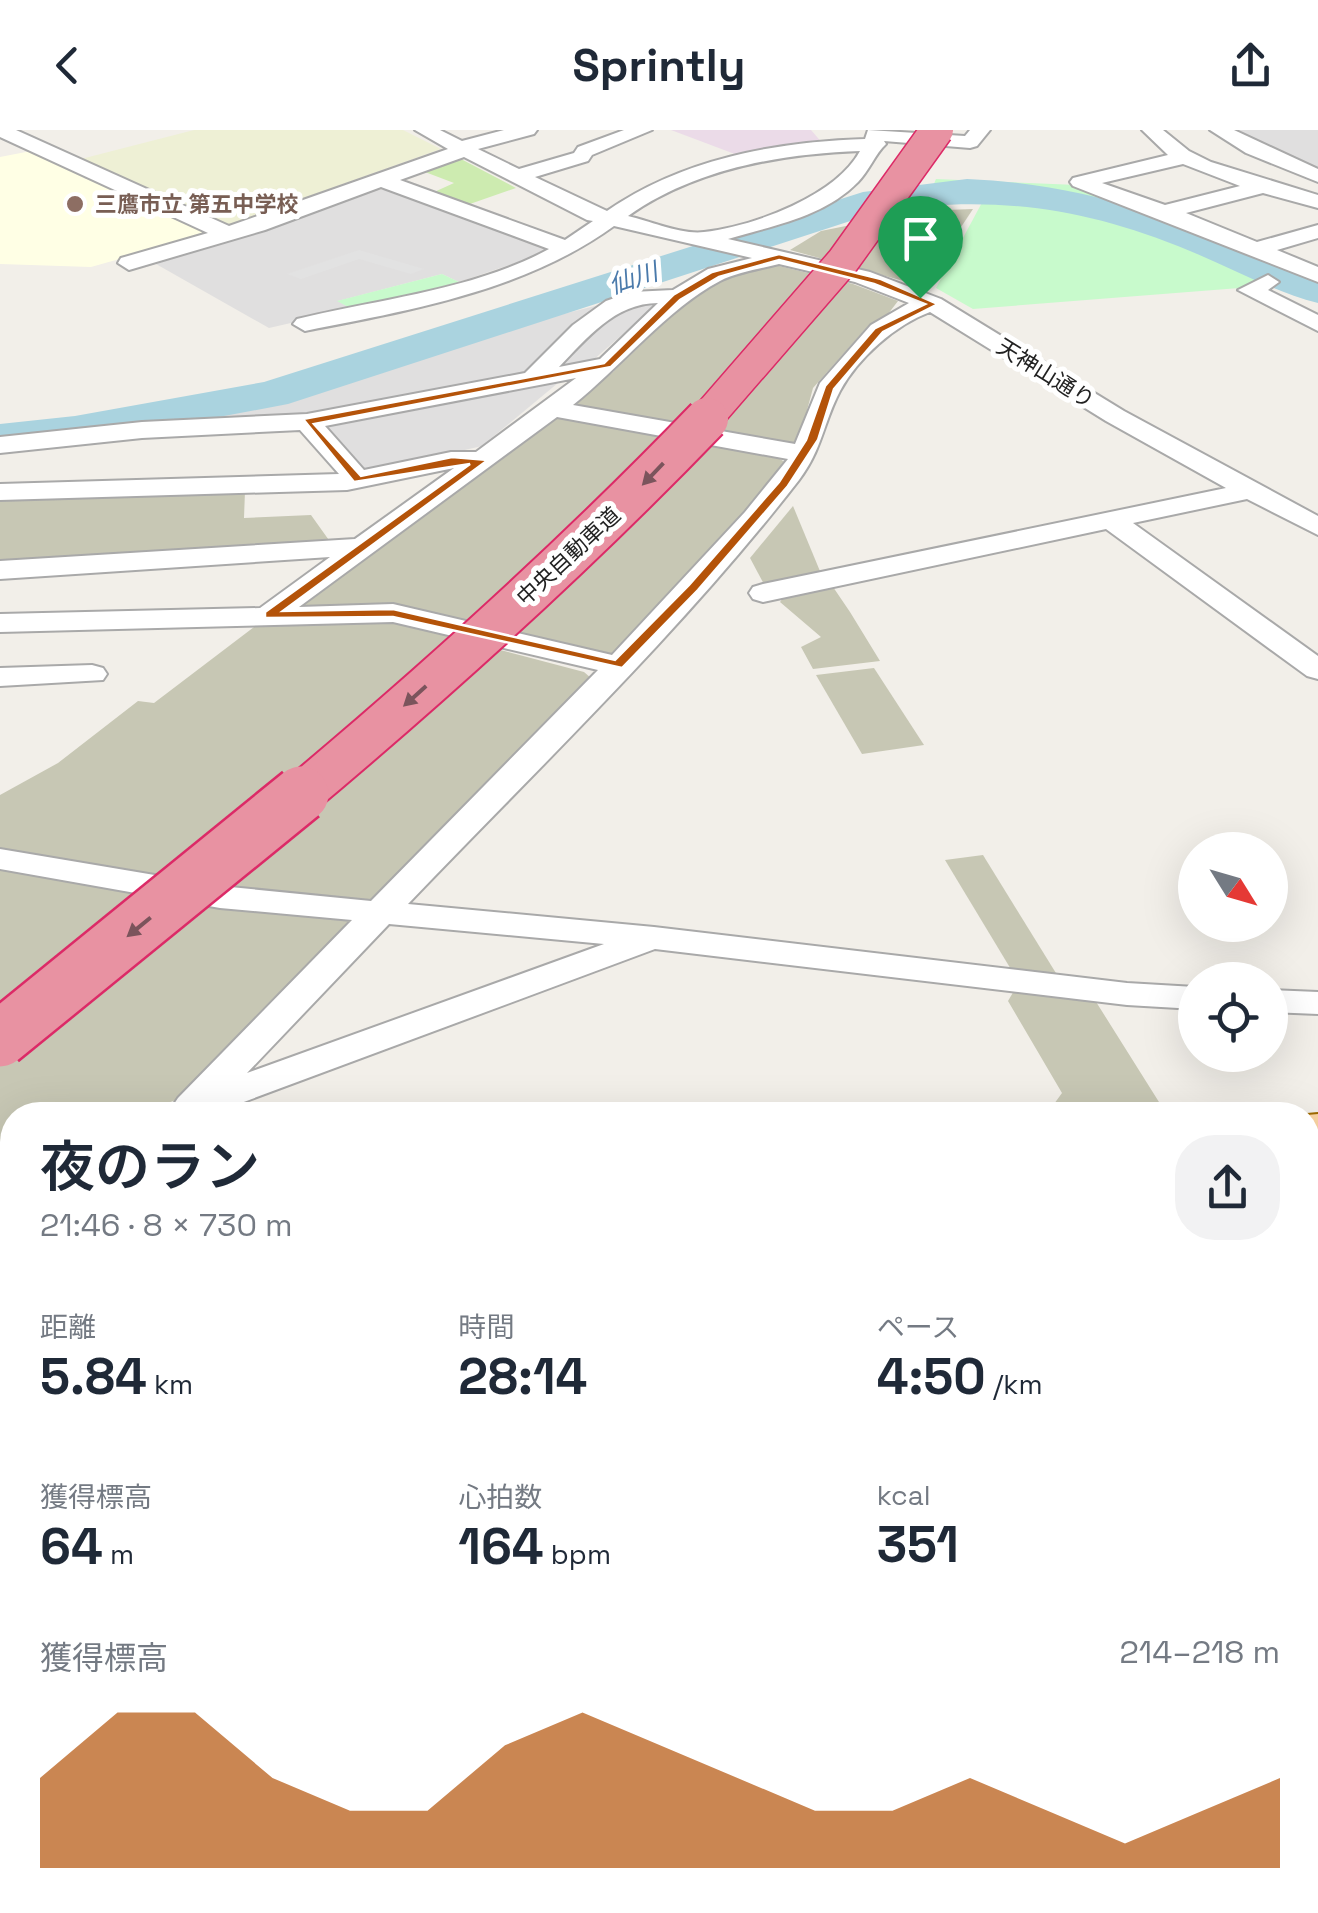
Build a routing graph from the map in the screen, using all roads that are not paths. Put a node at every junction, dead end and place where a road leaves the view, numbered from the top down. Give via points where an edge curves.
1 (0, 130) edge
2 (425, 130) edge
3 (527, 130) edge
4 (642, 130) edge
5 (824, 130) edge
6 (909, 130) edge
7 (937, 130) edge
8 (980, 130) edge
9 (1152, 130) edge
10 (1220, 130) edge
11 (877, 136) edge
12 (845, 144) junction
13 (463, 148) junction
14 (1187, 158) junction
15 (1315, 175) edge
16 (516, 176) junction
17 (380, 180) junction
18 (1265, 186) junction
19 (1318, 202) edge
20 (1165, 212) junction
21 (612, 219) junction
22 (1318, 230) edge
23 (228, 234) junction
24 (707, 240) junction
25 (566, 248) junction
26 (1256, 249) junction
27 (768, 254) junction
28 (129, 263) dead end
29 (1318, 275) edge
30 (1268, 282) dead end
31 (677, 298) junction
32 (933, 304) junction
33 (305, 324) dead end
34 (1318, 324) edge
35 (608, 365) junction
36 (535, 377) junction
37 (552, 409) junction
38 (307, 422) junction
39 (0, 445) edge
40 (805, 454) junction
41 (482, 460) junction
42 (358, 480) junction
43 (1248, 491) junction
44 (0, 492) edge
45 (1111, 520) junction
46 (1318, 528) edge
47 (362, 547) junction
48 (0, 570) edge
49 (763, 592) dead end
50 (270, 615) junction
51 (0, 623) edge
52 (618, 665) junction
53 (1318, 670) edge
54 (92, 674) dead end
55 (0, 677) edge
56 (0, 859) edge
57 (375, 914) junction
58 (654, 938) junction
59 (0, 990) edge
60 (1178, 997) edge
61 (1288, 1002) edge
62 (1318, 1003) edge
63 (0, 1040) edge
64 (189, 1102) edge
65 (205, 1102) edge

1 - 23 street
2 - 13 street, 天神山通り
3 - 13 street
4 - 16 street
5 - 12 street
6 - 59 highway, 中央自動車道 via 827,241 611,475 354,705
7 -> 63 highway, 中央自動車道, bridge via 818,294 628,499 357,747
8 - 11 street via 970,142
9 - 14 street
10 - 15 street
11 - 12 street
11 - 24 street via 848,182 826,201
12 - 21 street via 695,174 656,189
13 - 16 street, 天神山通り
13 - 17 street
14 - 18 street
14 - 20 street via 1080,182
15 - 18 street
16 - 21 street, 天神山通り
17 - 23 street
17 - 25 street
18 - 19 street
18 - 20 street
20 - 26 street
21 - 24 street, 天神山通り
21 - 25 street
22 - 26 street
23 - 28 street
24 - 27 street, 天神山通り
25 - 33 street via 537,264 432,297
26 - 29 street
27 - 31 street
27 - 32 street, 天神山通り via 878,282
30 - 34 street via 1250,290
31 - 35 street
31 - 36 street via 646,294 612,304
32 - 40 street via 879,330 829,388
32 - 43 street, 天神山通り
35 - 36 street
35 - 37 street
36 - 38 street
37 - 40 street
37 - 41 street
38 - 39 street
38 - 42 street
40 - 52 street via 718,560
41 - 42 street
41 - 47 street
42 - 44 street
43 - 45 street
43 - 46 street, 天神山通り
45 - 49 street
45 - 53 street
47 - 48 street
47 - 50 street
50 - 51 street
50 - 52 street via 393,613
52 - 57 street
54 - 55 street
56 - 57 street via 220,897
57 - 58 street
57 - 64 street
58 - 60 street
58 - 65 street
61 - 62 street

